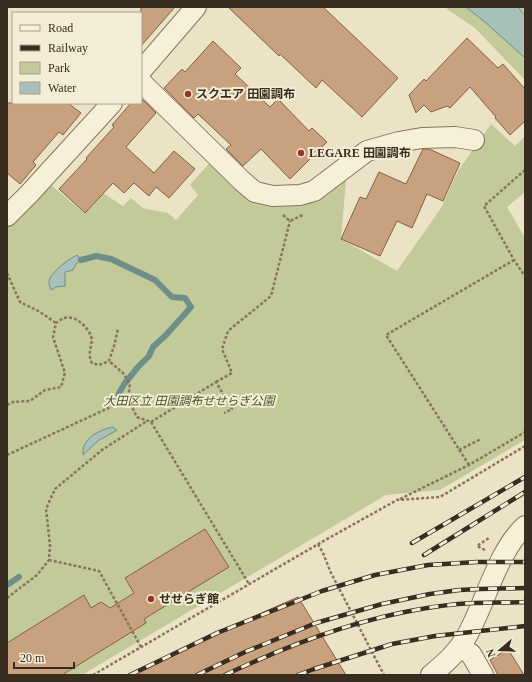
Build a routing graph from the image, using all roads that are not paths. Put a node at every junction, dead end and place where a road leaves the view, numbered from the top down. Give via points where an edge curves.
1 (196, 7) edge
2 (142, 70) edge
3 (142, 83) edge
4 (111, 104) edge
5 (474, 140) dead end
6 (11, 206) edge
7 (525, 526) edge
8 (460, 648) junction
9 (432, 675) edge
10 (483, 675) edge

1 - 2 street
3 - 5 street via 242,181 255,192 273,196 300,195 314,191 373,149 422,138
4 - 6 street
7 - 8 street via 510,544
8 - 9 street
8 - 10 street via 471,654

